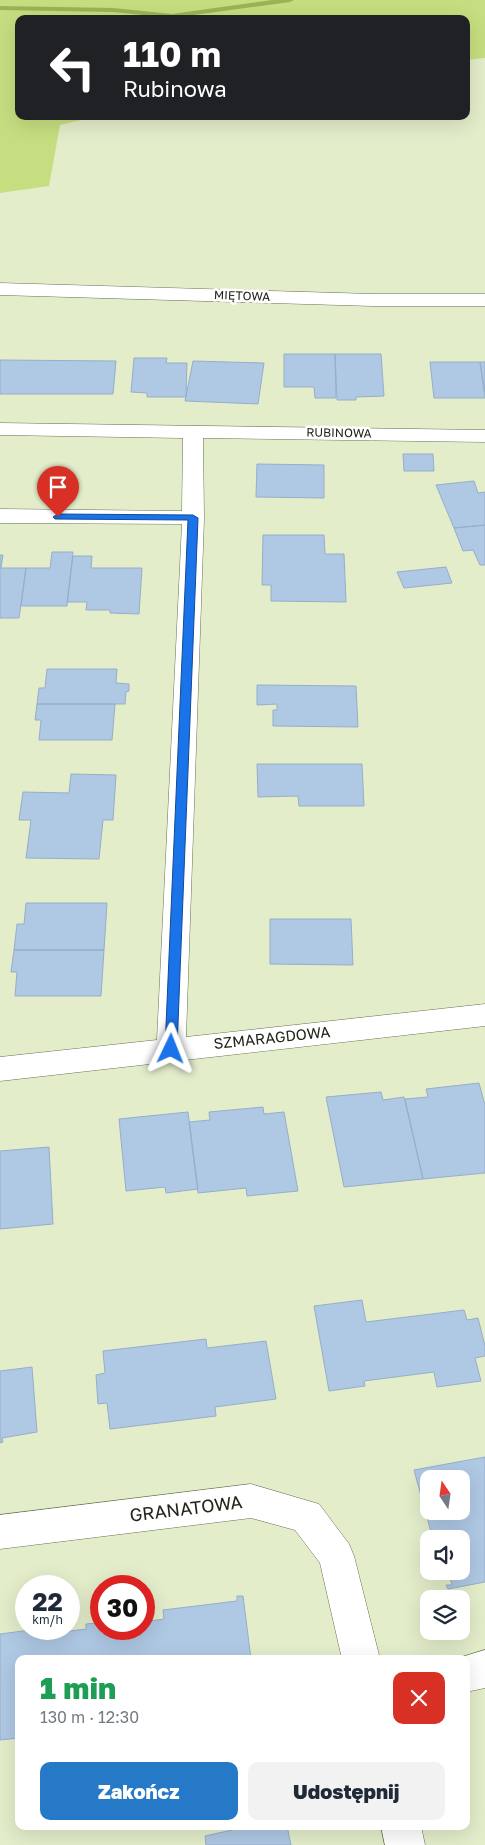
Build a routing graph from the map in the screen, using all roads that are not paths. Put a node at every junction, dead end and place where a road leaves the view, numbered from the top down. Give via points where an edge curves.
1 (0, 289) edge
2 (485, 300) edge
3 (0, 429) edge
4 (193, 431) junction
5 (485, 436) edge
6 (0, 516) edge
7 (193, 518) junction
8 (485, 1015) edge
9 (171, 1049) junction
10 (0, 1069) edge
11 (0, 1532) edge
12 (360, 1655) edge
13 (485, 1669) edge
14 (470, 1672) edge
15 (402, 1830) edge
16 (405, 1845) edge

1 - 2 street, MIĘTOWA via 373,300
3 - 4 street, RUBINOWA
4 - 5 street, RUBINOWA
4 - 7 street
6 - 7 street
7 - 9 street
8 - 9 street, SZMARAGDOWA
9 - 10 street, SZMARAGDOWA
11 - 12 street, GRANATOWA via 251,1501 306,1516 336,1556
13 - 14 street
15 - 16 street

